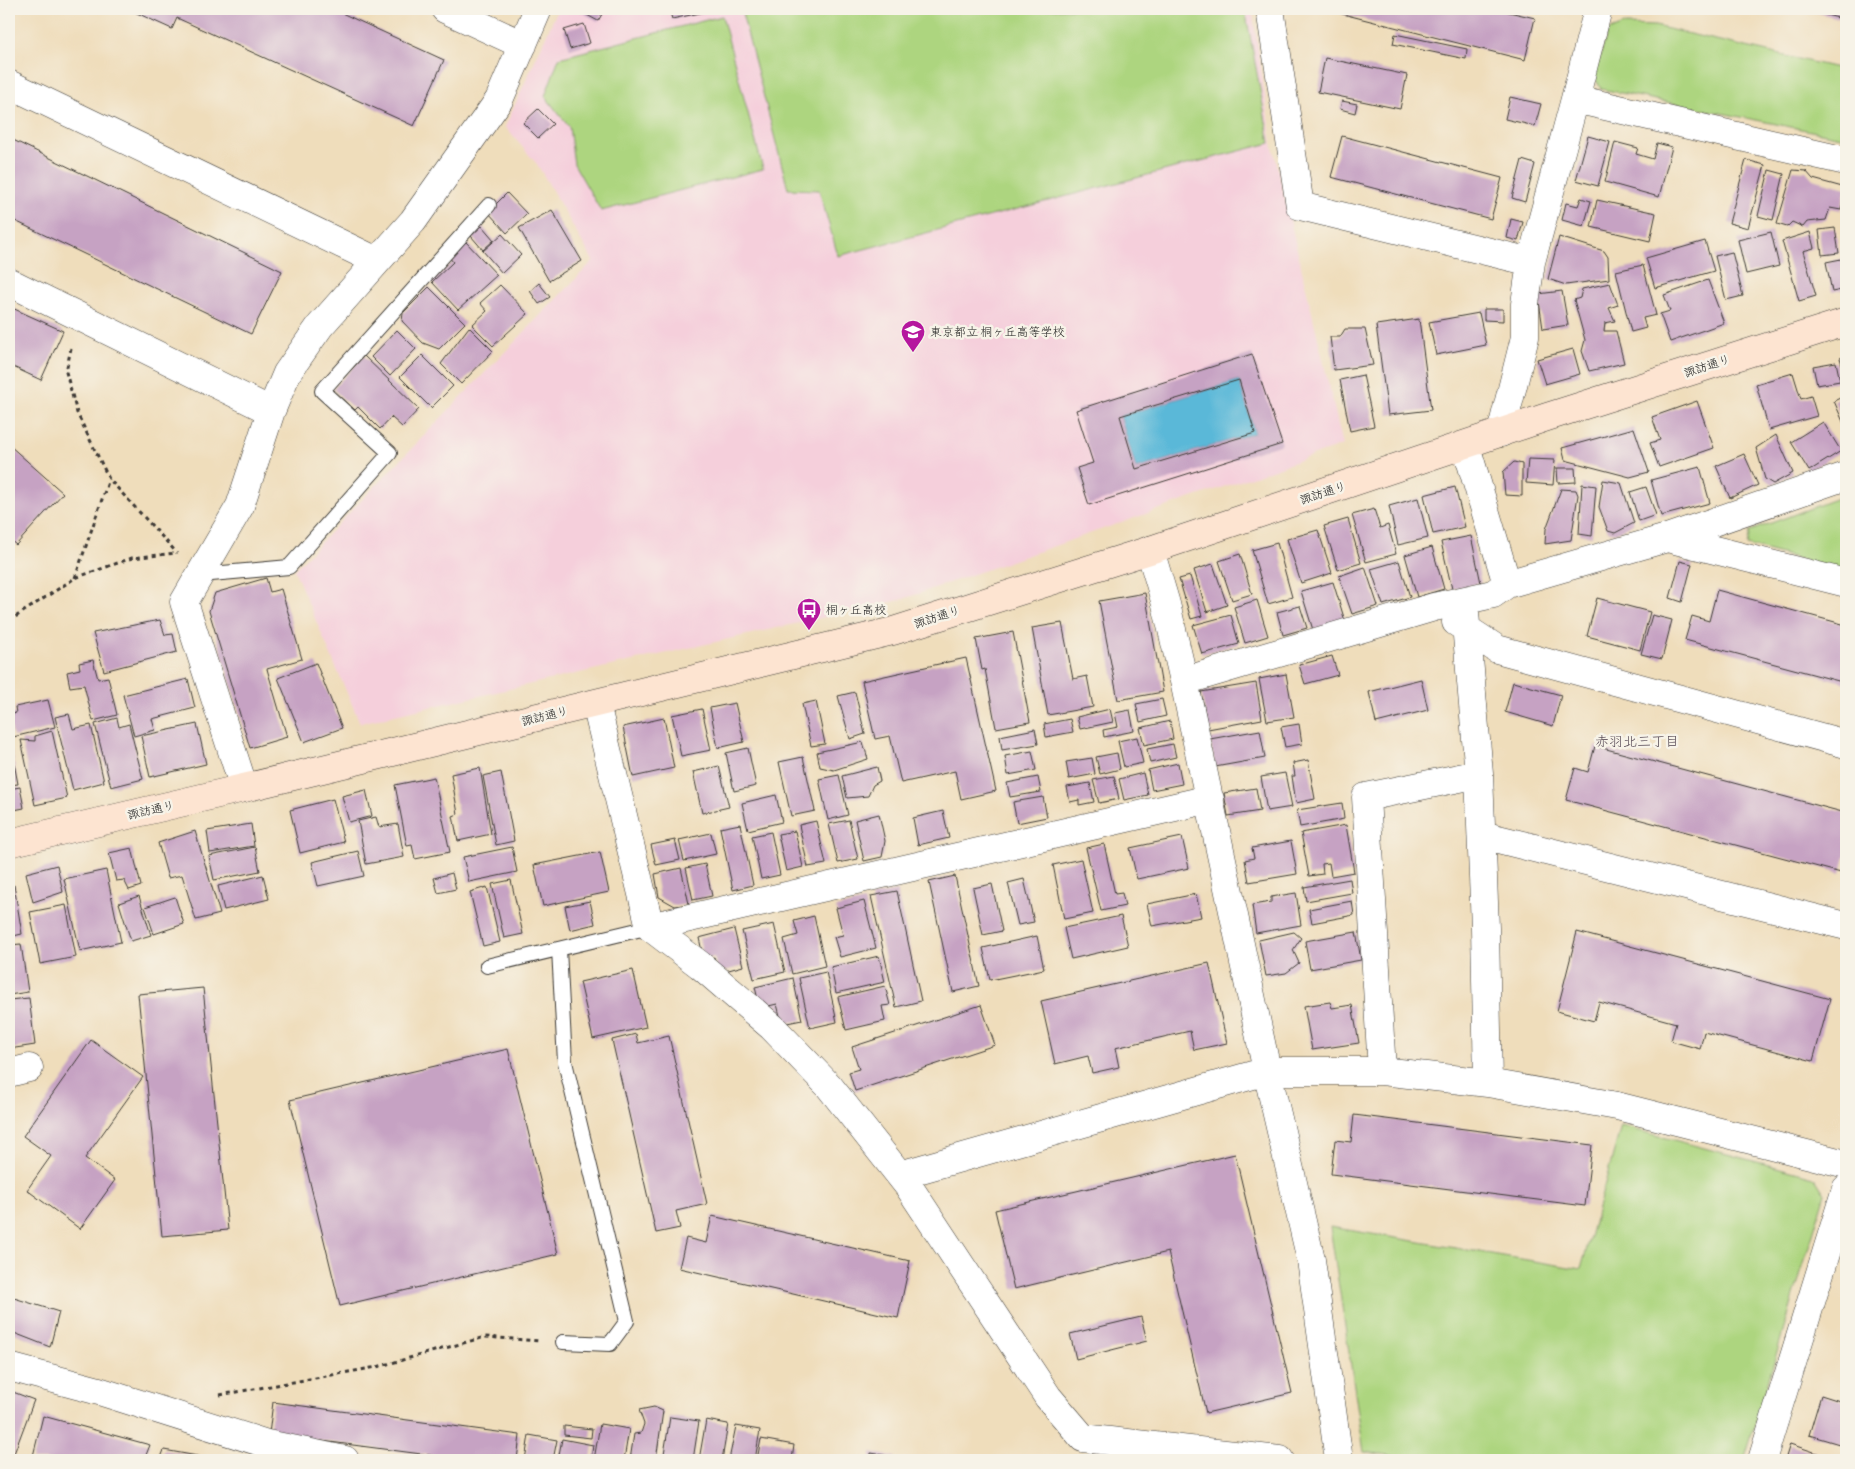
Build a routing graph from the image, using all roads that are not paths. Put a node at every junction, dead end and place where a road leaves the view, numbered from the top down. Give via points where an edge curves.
1 (445, 9) edge
2 (538, 9) edge
3 (1270, 9) edge
4 (1598, 9) edge
5 (523, 45) junction
6 (9, 84) edge
7 (1575, 99) junction
8 (1846, 161) edge
9 (490, 204) dead end
10 (377, 261) junction
11 (1531, 262) junction
12 (9, 282) edge
13 (1846, 322) edge
14 (271, 411) junction
15 (1501, 433) junction
16 (1466, 446) junction
17 (1846, 476) edge
18 (1668, 538) junction
19 (1150, 550) junction
20 (200, 575) junction
21 (1507, 584) junction
22 (1846, 584) edge
23 (1464, 601) junction
24 (1434, 607) junction
25 (1467, 629) junction
26 (1184, 681) junction
27 (596, 704) junction
28 (1846, 744) edge
29 (1479, 774) junction
30 (244, 788) junction
31 (1210, 799) junction
32 (1482, 835) junction
33 (9, 843) edge
34 (1846, 926) edge
35 (650, 927) junction
36 (559, 949) junction
37 (487, 966) dead end
38 (1267, 1071) junction
39 (1382, 1071) junction
40 (1488, 1083) junction
41 (1846, 1164) edge
42 (900, 1175) junction
43 (1846, 1189) edge
44 (563, 1342) road end
45 (9, 1367) edge
46 (266, 1452) edge
47 (345, 1460) edge
48 (1280, 1460) edge
49 (1339, 1460) edge
50 (1762, 1460) edge

1 - 5 street
2 - 5 street
3 - 11 street via 1300,206
4 - 7 street
5 - 10 street via 500,100 413,221
6 - 10 street
7 - 8 street
7 - 11 street
9 - 20 lane via 322,391 390,453 289,567
10 - 14 street via 320,326 288,373
11 - 15 street via 1525,304 1525,337
12 - 14 street
13 - 15 street, 諏訪通り
14 - 20 street via 240,506
15 - 16 street, 諏訪通り
16 - 19 street, 諏訪通り
16 - 21 street
17 - 18 street
18 - 21 street
18 - 22 street
19 - 26 street
19 - 27 street, 諏訪通り via 893,631
20 - 30 street via 184,602
21 - 23 street via 1493,594
23 - 24 street
23 - 25 street
24 - 25 street
24 - 26 street
25 - 28 street via 1497,649
25 - 29 street
26 - 31 street
27 - 30 street, 諏訪通り
27 - 35 street
29 - 32 street
29 - 39 street via 1366,797
30 - 33 street, 諏訪通り
31 - 35 street
31 - 38 street
32 - 34 street
32 - 40 street
35 - 36 lane
35 - 42 street via 700,964 772,1027 829,1086
36 - 37 lane
36 - 44 lane via 565,1062 628,1321 610,1344
38 - 39 street
38 - 42 street
38 - 49 street via 1311,1260
39 - 40 street
40 - 41 street via 1617,1106
42 - 48 street via 1048,1397 1083,1438
43 - 50 street
45 - 46 street via 99,1391
46 - 47 street

